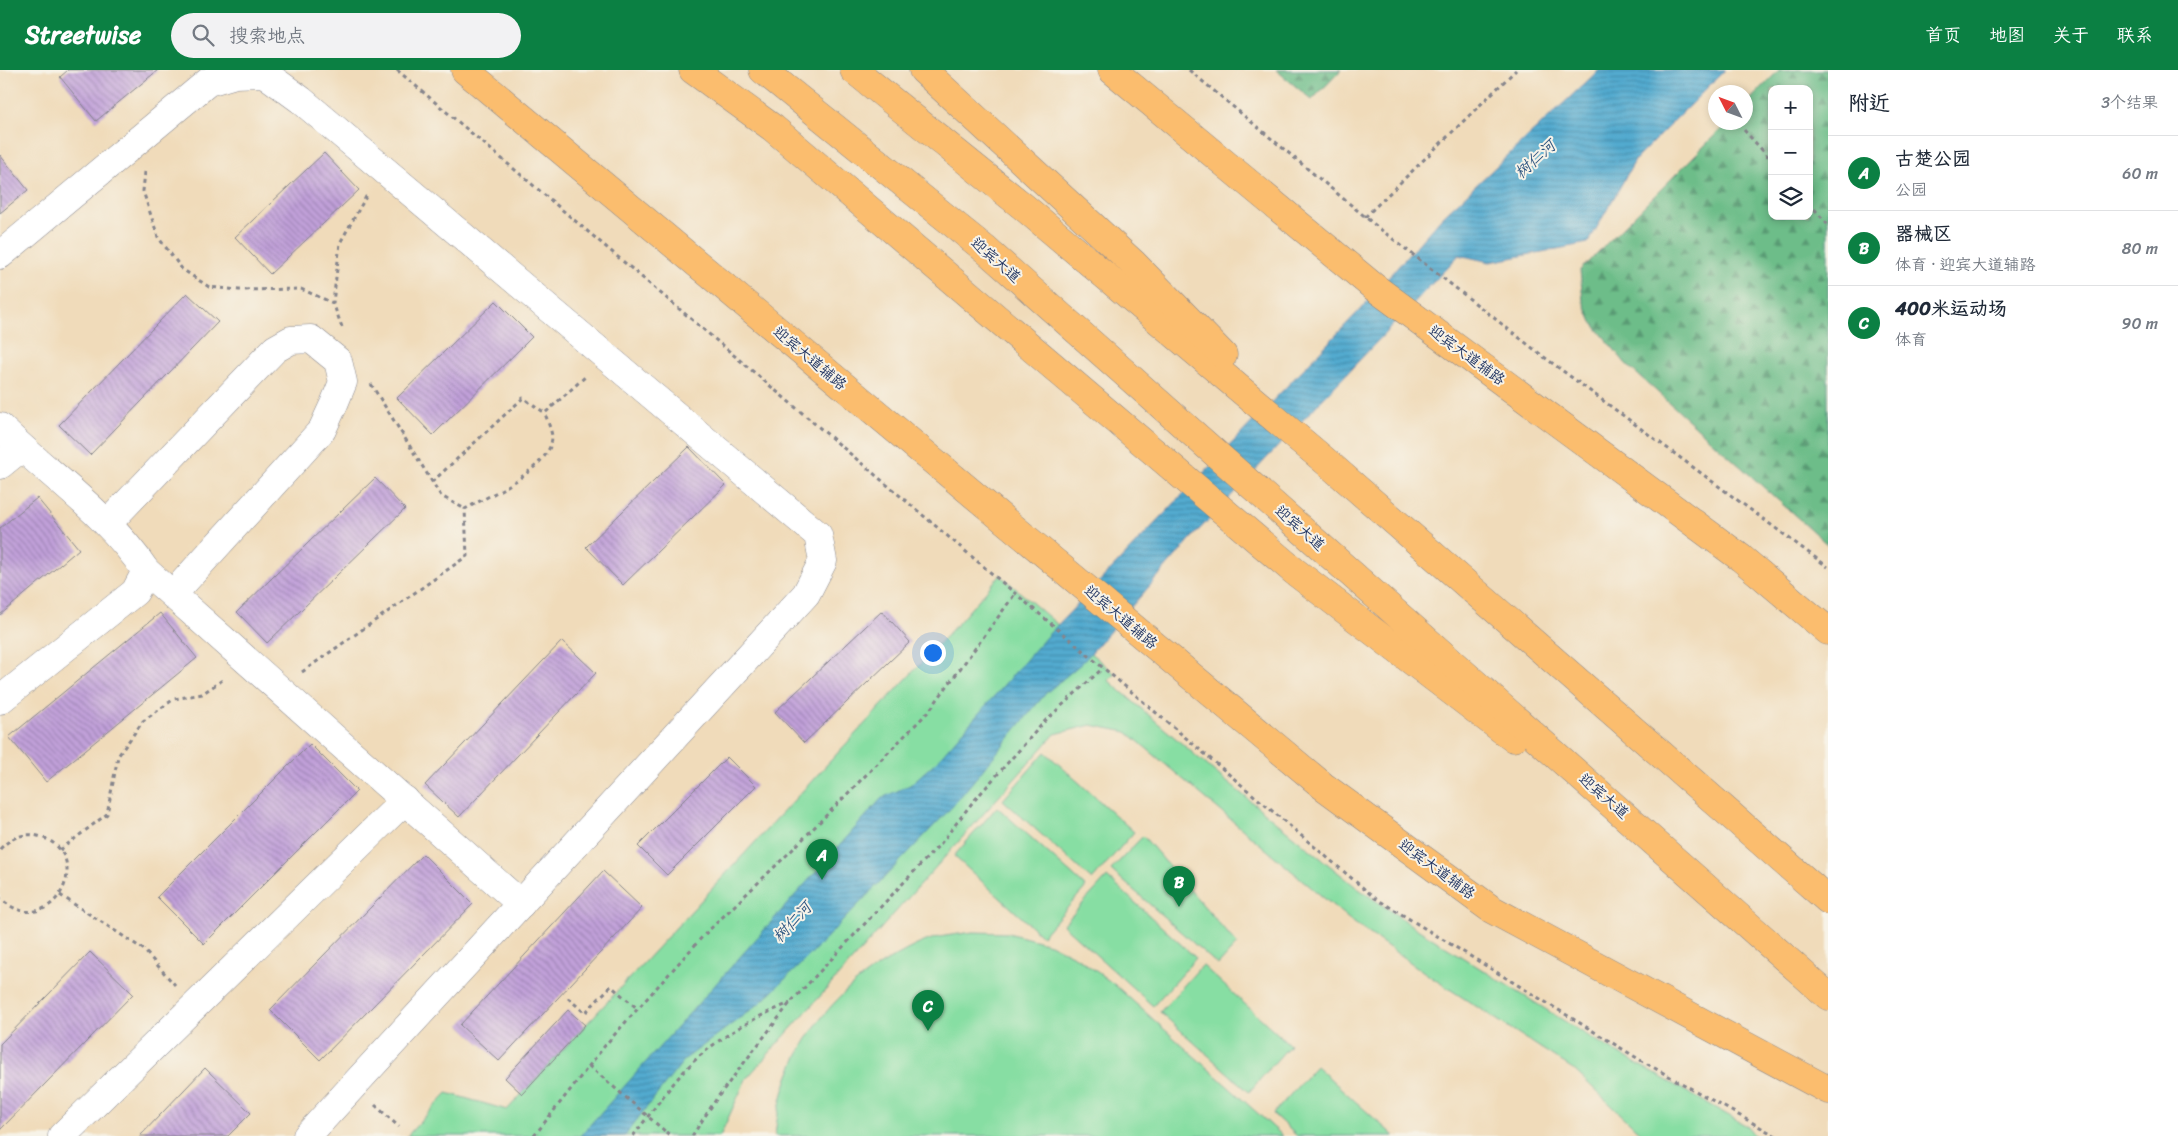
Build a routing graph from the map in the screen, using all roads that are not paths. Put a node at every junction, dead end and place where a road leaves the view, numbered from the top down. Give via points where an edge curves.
1 (465, 70) edge
2 (693, 70) edge
3 (763, 70) edge
4 (854, 70) edge
5 (923, 70) edge
6 (1112, 70) edge
7 (0, 255) edge
8 (0, 426) edge
9 (21, 448) junction
10 (0, 465) edge
11 (1330, 465) junction
12 (108, 523) junction
13 (146, 571) junction
14 (173, 594) junction
15 (1828, 632) edge
16 (0, 700) edge
17 (405, 800) junction
18 (1693, 874) junction
19 (1828, 900) edge
20 (521, 904) junction
21 (1828, 996) edge
22 (1828, 1090) edge
23 (62, 1136) edge
24 (307, 1136) edge

1 - 22 main road, 迎宾大道辅路 via 1323,786 1491,908
2 - 18 main road via 773,128 1294,571
3 - 18 main road, 迎宾大道 via 986,250
4 - 11 main road via 1025,208
5 - 11 main road via 1134,262
6 - 15 main road, 迎宾大道辅路 via 1374,287 1741,558
7 - 20 lane via 208,82 236,74 264,73 301,100 818,536 823,560 806,594
8 - 9 lane
9 - 10 lane
9 - 12 lane
11 - 19 main road
12 - 13 lane via 131,547
12 - 14 lane via 275,349 291,340 311,339 338,361 343,382 322,430
13 - 14 lane
13 - 16 lane via 135,592
14 - 17 lane
17 - 20 lane
17 - 23 lane
18 - 21 main road, 迎宾大道
20 - 24 lane

